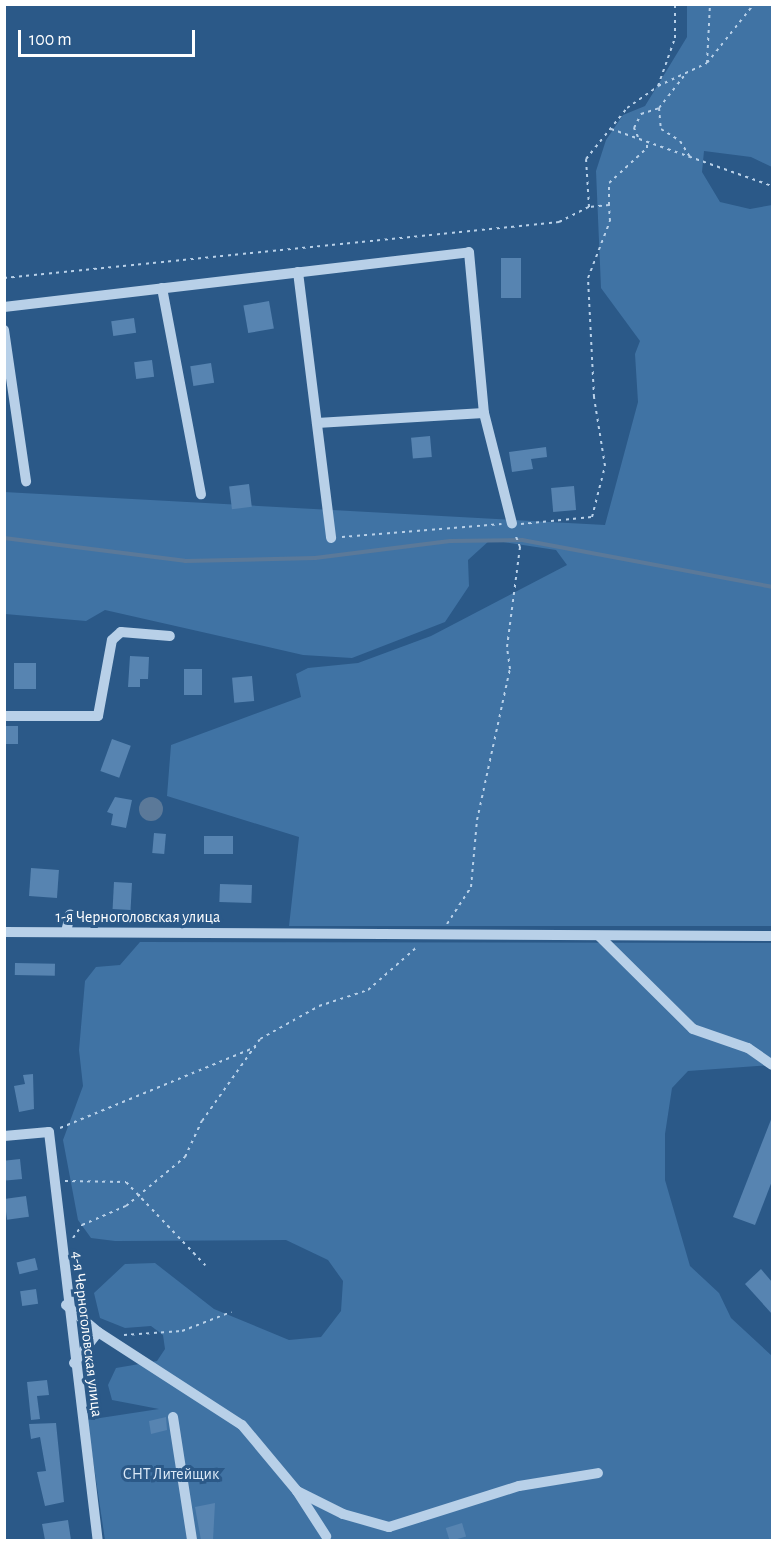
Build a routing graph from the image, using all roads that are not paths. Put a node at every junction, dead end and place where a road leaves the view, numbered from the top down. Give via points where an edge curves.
1 (298, 272) junction
2 (162, 288) junction
3 (4, 307) edge
4 (4, 330) edge
5 (484, 412) junction
6 (317, 423) junction
7 (26, 482) dead end
8 (201, 494) dead end
9 (512, 524) road end
10 (331, 538) road end
11 (170, 636) dead end
12 (4, 716) edge
13 (70, 914) dead end
14 (4, 932) edge
15 (66, 932) junction
16 (599, 936) junction
17 (772, 936) edge
18 (772, 1065) edge
19 (4, 1136) edge
20 (66, 1305) junction
21 (98, 1332) junction
22 (74, 1363) junction
23 (173, 1417) dead end
24 (598, 1473) dead end
25 (297, 1491) junction
26 (326, 1536) dead end
27 (98, 1540) edge
28 (192, 1540) edge

1 - 2 street
1 - 5 street via 469,252
1 - 6 street
2 - 3 street
2 - 8 street
4 - 7 street
5 - 6 street
5 - 9 street
6 - 10 street
11 - 12 street via 121,632 112,640 98,716
13 - 15 street
14 - 15 street, 1-я Черноголовская улица
15 - 16 street, 1-я Черноголовская улица
16 - 17 street, 1-я Черноголовская улица
16 - 18 street via 693,1029 748,1048
19 - 20 street, 4-я Черноголовская улица via 49,1132
20 - 21 street
20 - 22 street, 4-я Черноголовская улица
21 - 22 street
21 - 25 street via 242,1425
22 - 27 street, 4-я Черноголовская улица
23 - 28 street
24 - 25 street via 530,1484 389,1527 343,1514
25 - 26 street

